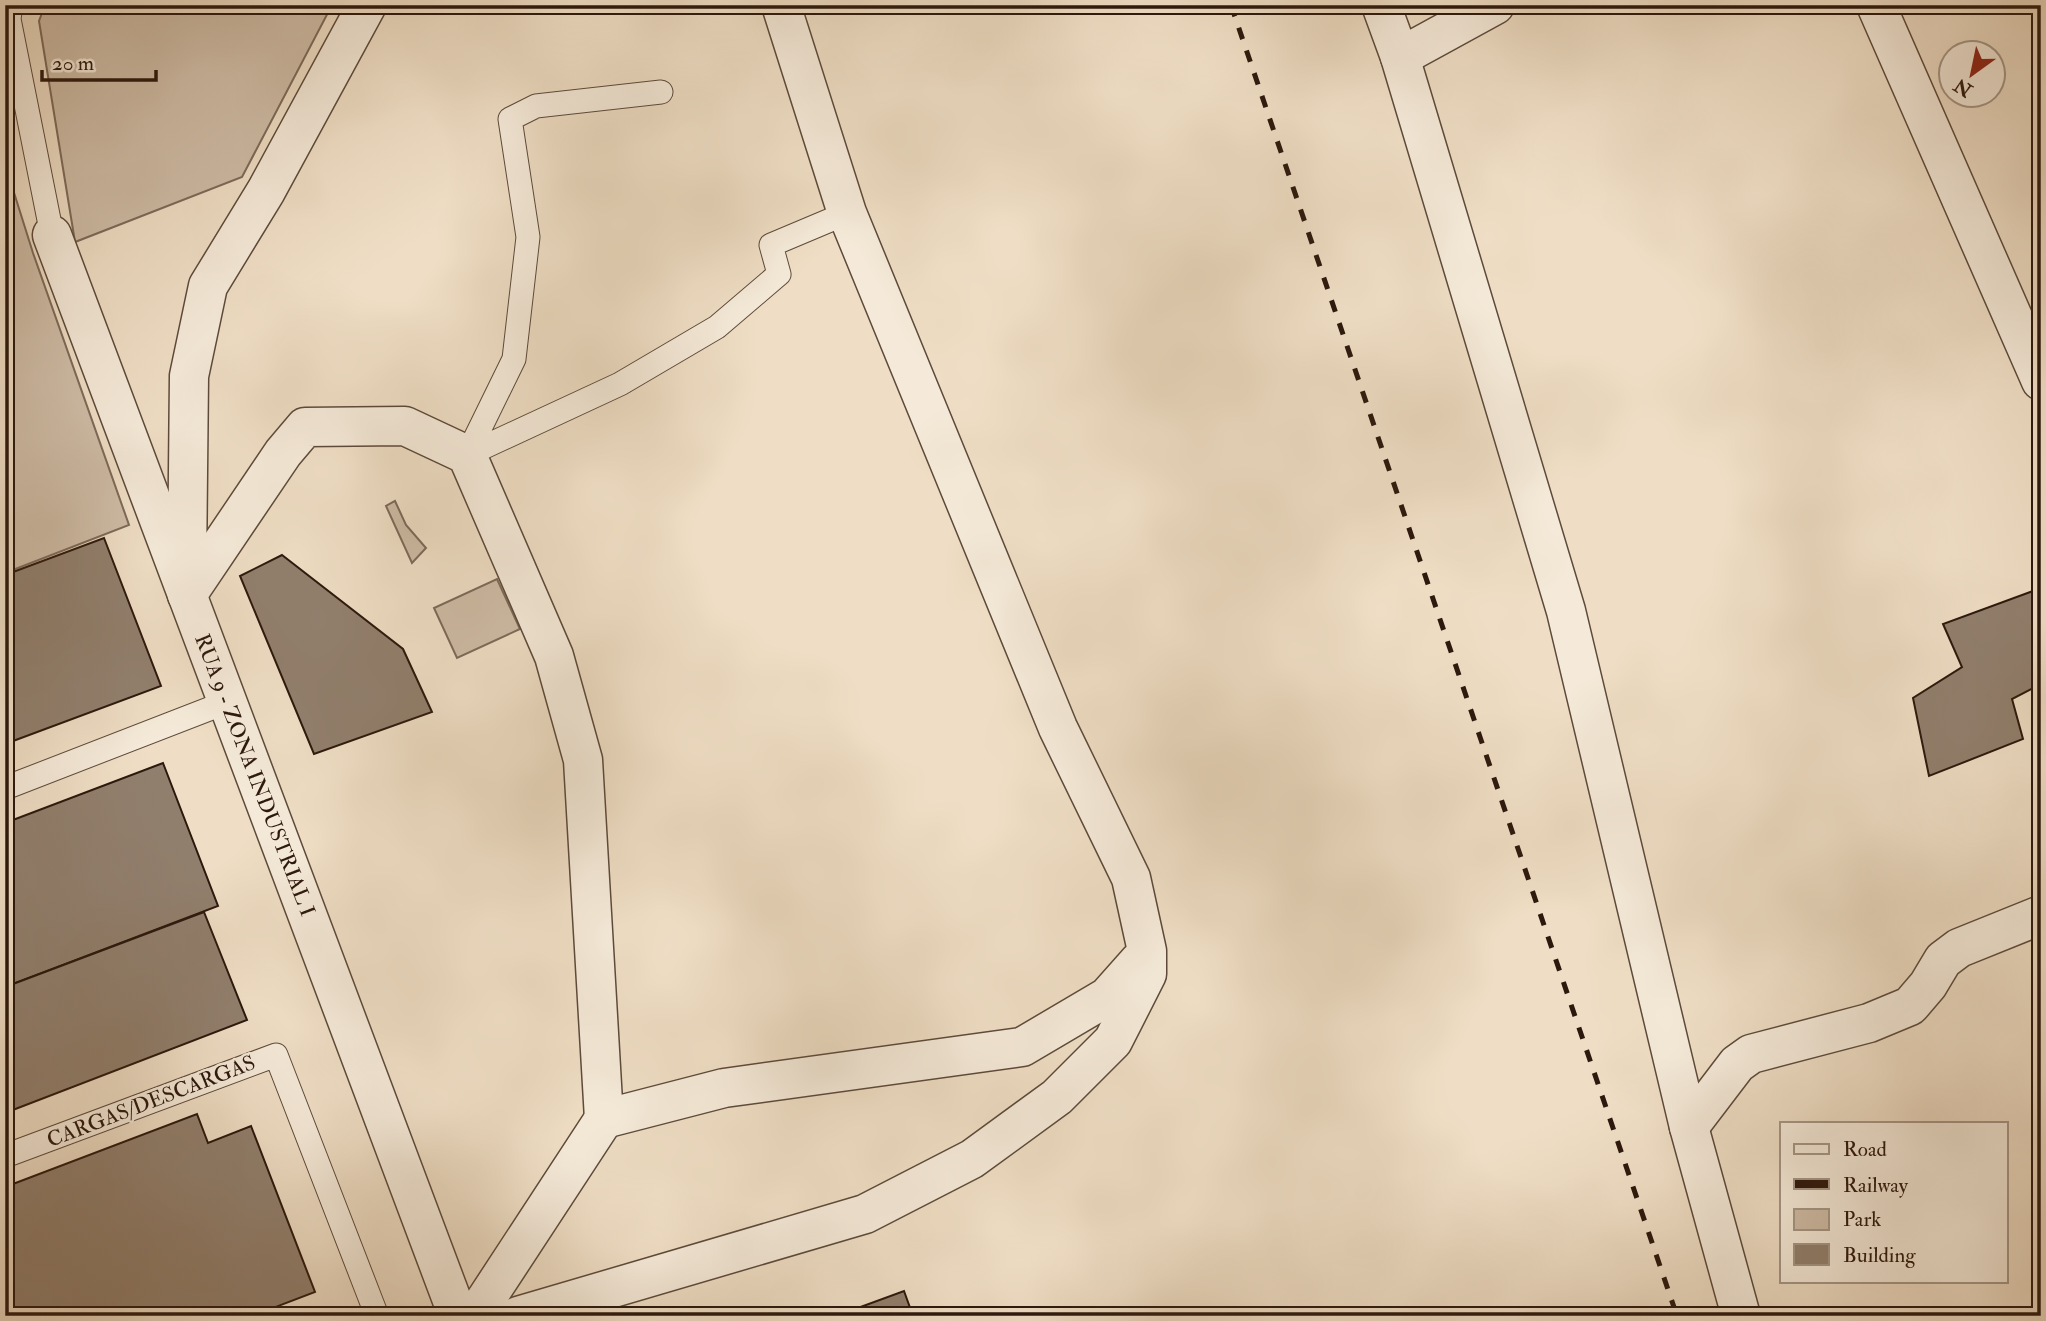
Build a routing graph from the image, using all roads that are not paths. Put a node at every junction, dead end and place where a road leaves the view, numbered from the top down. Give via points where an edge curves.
1 (11, 5) edge
2 (367, 5) edge
3 (781, 5) edge
4 (1381, 5) edge
5 (1495, 5) edge
6 (1876, 5) edge
7 (1400, 57) junction
8 (661, 92) dead end
9 (847, 213) junction
10 (52, 235) joint
11 (2041, 381) edge
12 (467, 455) junction
13 (187, 595) junction
14 (227, 702) junction
15 (5, 788) edge
16 (2041, 915) edge
17 (1147, 951) junction
18 (604, 1119) junction
19 (1689, 1127) junction
20 (5, 1156) edge
21 (370, 1314) edge
22 (458, 1316) edge
23 (475, 1316) edge
24 (518, 1316) edge
25 (1741, 1316) edge

1 - 10 lane via 9,19
2 - 13 street via 266,191 208,286 189,376
3 - 9 street
4 - 7 street
5 - 7 street
6 - 11 street
7 - 19 street via 1566,611
8 - 12 lane via 536,106 510,119 528,237 514,359
9 - 12 lane via 772,245 779,274 717,327 620,384
9 - 17 street via 1058,728 1131,878
10 - 13 street, RUA 9 - ZONA INDUSTRIAL I
12 - 13 street via 405,426 304,427
12 - 18 street via 554,656 583,760
13 - 14 street, RUA 9 - ZONA INDUSTRIAL I
14 - 15 lane
14 - 22 street, RUA 9 - ZONA INDUSTRIAL I
16 - 19 street via 1959,948 1943,960 1910,1006 1869,1023 1751,1054 1737,1064
17 - 18 street via 1107,997 1022,1047 724,1088
17 - 24 street via 1147,974 1113,1041 1057,1097 972,1159 865,1214
18 - 23 street
19 - 25 street
20 - 21 lane, CARGAS/DESCARGAS via 276,1055

